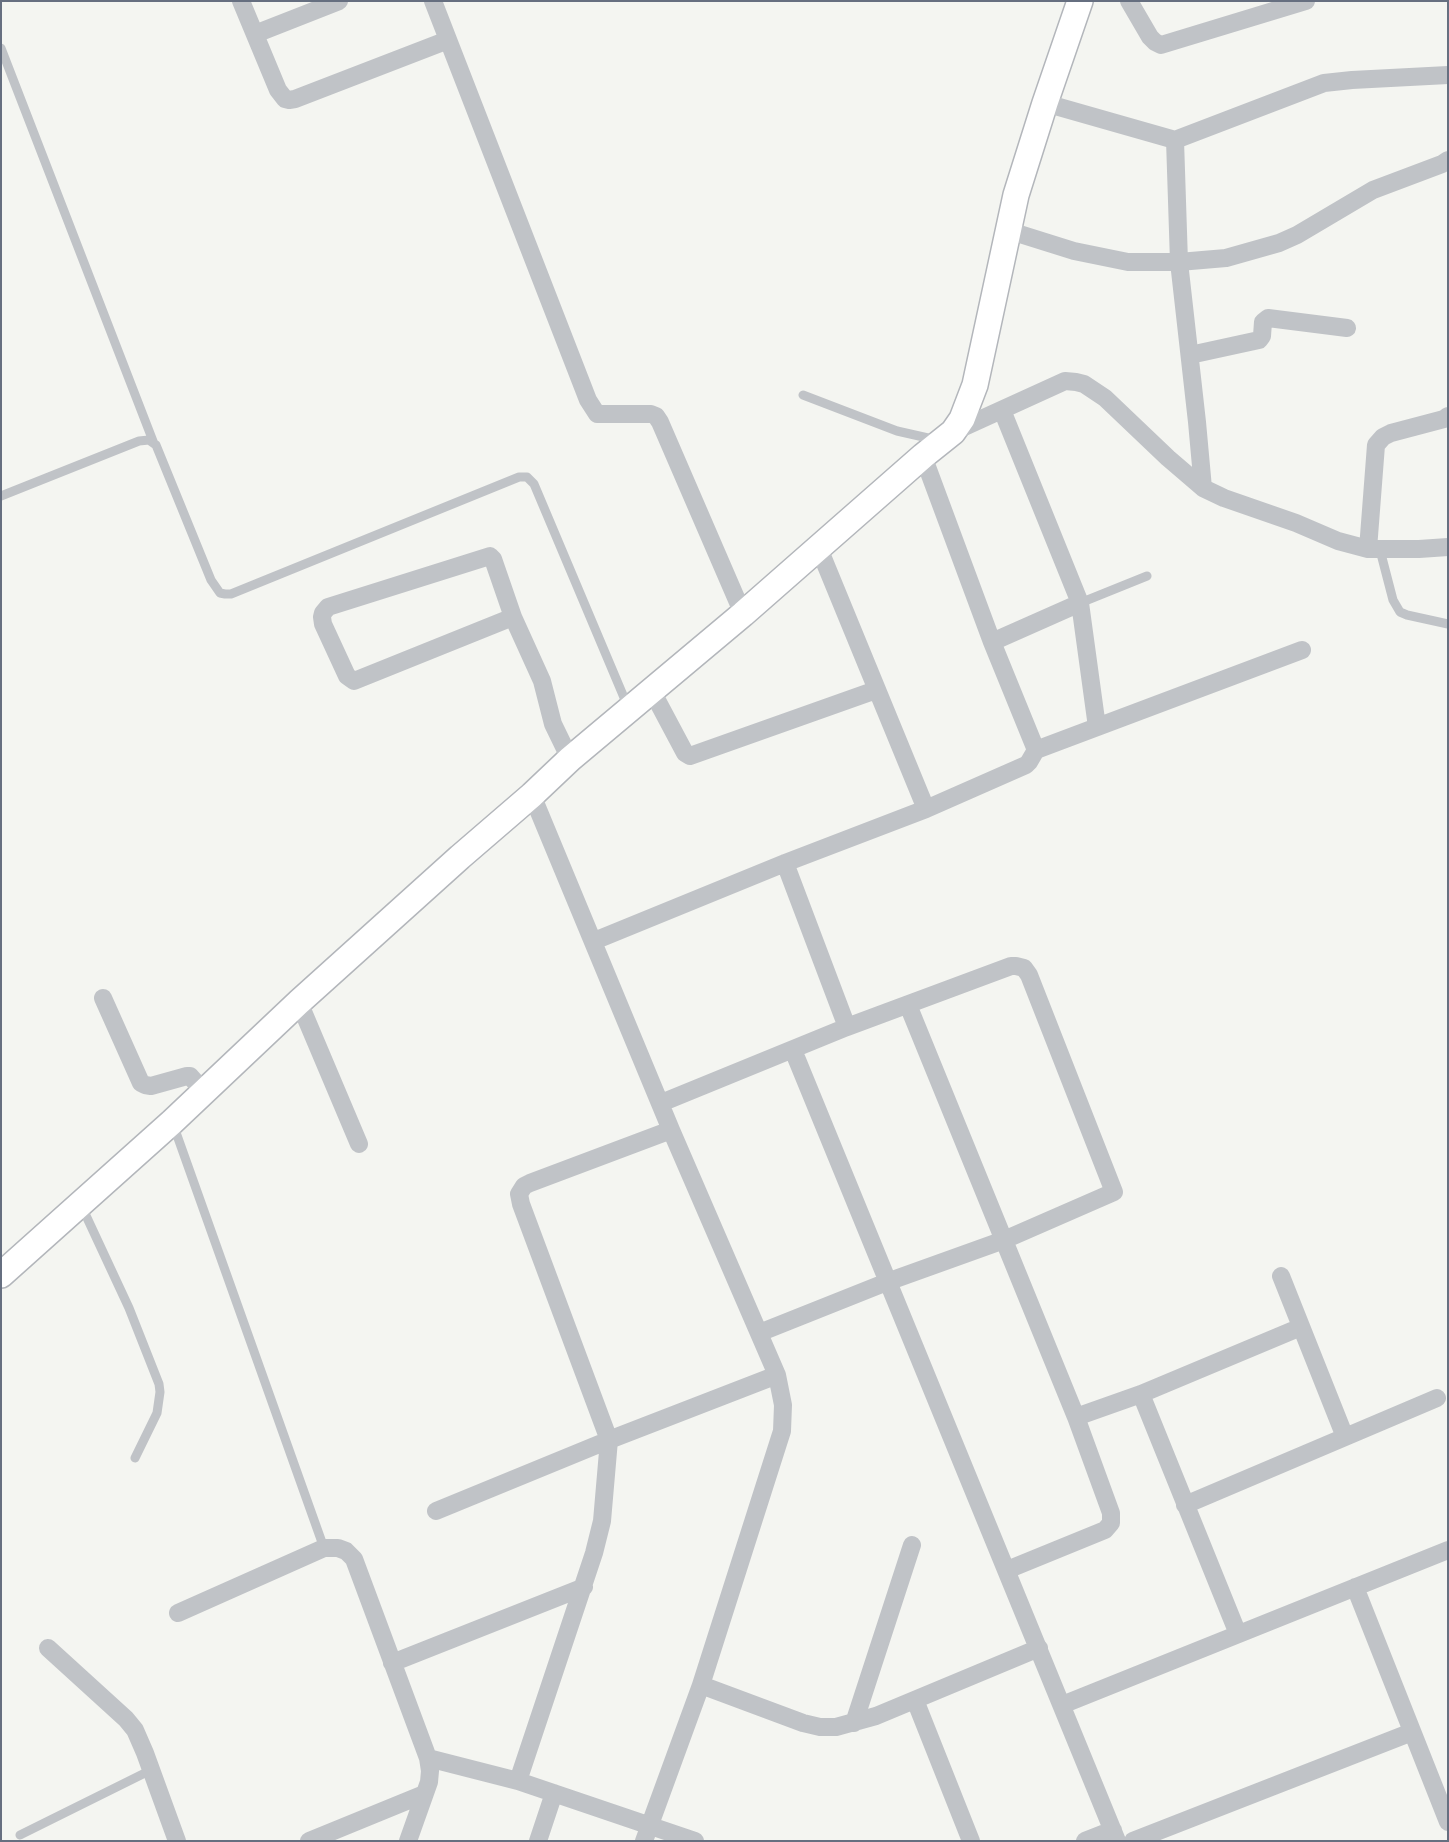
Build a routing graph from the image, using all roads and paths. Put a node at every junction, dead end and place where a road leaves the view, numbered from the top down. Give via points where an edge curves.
1 (242, 1) edge
2 (339, 1) edge
3 (433, 1) edge
4 (1080, 1) edge
5 (1129, 1) edge
6 (1306, 1) edge
7 (255, 34) junction
8 (448, 40) junction
9 (1, 48) edge
10 (1448, 75) edge
11 (1045, 103) junction
12 (1175, 140) junction
13 (1448, 160) edge
14 (1008, 230) junction
15 (1179, 262) junction
16 (1347, 328) dead end
17 (1190, 356) junction
18 (803, 395) dead end
19 (1002, 410) junction
20 (1448, 416) edge
21 (153, 441) junction
22 (939, 443) junction
23 (1203, 488) junction
24 (1, 496) edge
25 (818, 546) junction
26 (1448, 547) edge
27 (1374, 550) junction
28 (1147, 576) dead end
29 (1080, 603) junction
30 (742, 614) junction
31 (513, 616) junction
32 (1448, 624) edge
33 (992, 642) junction
34 (1302, 650) dead end
35 (876, 690) junction
36 (652, 691) junction
37 (629, 709) junction
38 (1097, 727) junction
39 (1036, 750) junction
40 (570, 759) junction
41 (532, 795) junction
42 (926, 809) junction
43 (784, 863) junction
44 (594, 941) junction
45 (104, 998) dead end
46 (299, 1002) junction
47 (908, 1005) junction
48 (847, 1027) junction
49 (793, 1050) junction
50 (204, 1092) junction
51 (661, 1103) junction
52 (172, 1122) junction
53 (672, 1130) junction
54 (359, 1144) dead end
55 (80, 1204) junction
56 (1004, 1240) junction
57 (1, 1275) edge
58 (1281, 1276) dead end
59 (887, 1282) junction
60 (1301, 1327) junction
61 (758, 1334) junction
62 (777, 1375) junction
63 (1141, 1394) junction
64 (1436, 1398) dead end
65 (1076, 1417) junction
66 (1345, 1437) junction
67 (609, 1440) junction
68 (135, 1458) dead end
69 (1185, 1504) junction
70 (436, 1511) dead end
71 (912, 1545) dead end
72 (324, 1548) junction
73 (1448, 1550) edge
74 (1006, 1570) junction
75 (584, 1587) junction
76 (1355, 1587) junction
77 (178, 1613) dead end
78 (1238, 1634) junction
79 (48, 1648) dead end
80 (1038, 1648) junction
81 (392, 1663) junction
82 (701, 1685) junction
83 (915, 1700) junction
84 (1062, 1705) junction
85 (854, 1723) junction
86 (1412, 1732) junction
87 (428, 1758) junction
88 (151, 1770) junction
89 (518, 1781) junction
90 (554, 1793) junction
91 (424, 1794) junction
92 (1448, 1822) edge
93 (647, 1833) edge
94 (20, 1835) dead end
95 (1115, 1835) edge
96 (177, 1841) edge
97 (309, 1841) edge
98 (408, 1841) edge
99 (538, 1841) edge
100 (695, 1841) edge
101 (971, 1841) edge
102 (1085, 1841) edge
103 (1133, 1841) edge

1 - 7 street
2 - 7 street
3 - 8 street
4 - 11 street
5 - 6 street via 1150,37 1162,45
7 - 8 street via 278,90 289,100
8 - 30 street via 592,409 597,414 656,416
9 - 21 lane
10 - 12 street via 1344,80 1324,84
11 - 12 street
11 - 14 street
12 - 15 street
13 - 15 street via 1373,190 1279,243 1226,258
14 - 15 street via 1074,252 1108,259
14 - 22 street via 975,385 962,419
15 - 17 street
16 - 17 street via 1268,318 1263,322 1259,340
17 - 23 street
18 - 22 lane via 897,431
19 - 22 street
19 - 23 street via 1065,382 1084,384 1106,398
19 - 29 street
20 - 27 street via 1391,433 1379,441 1374,454
21 - 24 lane via 139,441
21 - 37 lane via 211,580 220,593 225,594 519,477 527,477 534,484
22 - 25 street
22 - 33 street
23 - 27 street via 1338,541
25 - 30 street
25 - 35 street
26 - 27 street
27 - 32 lane via 1400,612
28 - 29 lane
29 - 33 street
29 - 38 street
30 - 36 street
31 - 31 street via 354,681 347,676 322,617 328,607 488,556 493,559
31 - 40 street via 542,680 553,724
33 - 39 street
34 - 38 street
35 - 36 street via 690,756 685,753
35 - 42 street
36 - 37 street
37 - 40 street
38 - 39 street
39 - 42 street via 1026,764
40 - 41 street
41 - 44 street
41 - 46 street
42 - 43 street
43 - 44 street
43 - 48 street
44 - 51 street
45 - 50 street via 141,1083 150,1086 187,1076
46 - 50 street
46 - 54 street
47 - 48 street
47 - 56 street
47 - 56 street via 1011,966 1024,968 1029,975 1114,1192
48 - 49 street
49 - 51 street
49 - 59 street
50 - 52 street
51 - 53 street
52 - 55 street
52 - 72 lane
53 - 61 street
53 - 67 street via 530,1183 519,1194
55 - 57 street
55 - 68 lane via 129,1308 160,1384 157,1413
56 - 59 street
56 - 65 street
58 - 60 street
59 - 61 street
59 - 74 street
60 - 63 street
60 - 66 street
61 - 62 street
62 - 67 street
62 - 82 street via 782,1431
63 - 65 street
63 - 69 street
64 - 66 street
65 - 74 street via 1108,1502 1111,1523 1105,1530
66 - 69 street
67 - 70 street
67 - 75 street via 602,1521
69 - 78 street
71 - 85 street
72 - 77 street
72 - 81 street via 338,1548 354,1559
73 - 76 street
74 - 80 street
75 - 81 street
75 - 89 street
76 - 78 street
76 - 86 street
78 - 84 street
79 - 88 street via 126,1719 140,1741
80 - 83 street
80 - 84 street
81 - 87 street
82 - 85 street via 803,1723 828,1727
82 - 93 street
83 - 85 street
83 - 101 street
84 - 95 street
86 - 92 street
86 - 103 street
87 - 89 street
87 - 91 street via 429,1782
88 - 94 lane
88 - 96 street
89 - 90 street
90 - 93 street
90 - 99 street
91 - 97 street
91 - 98 street
93 - 100 street
95 - 102 street

